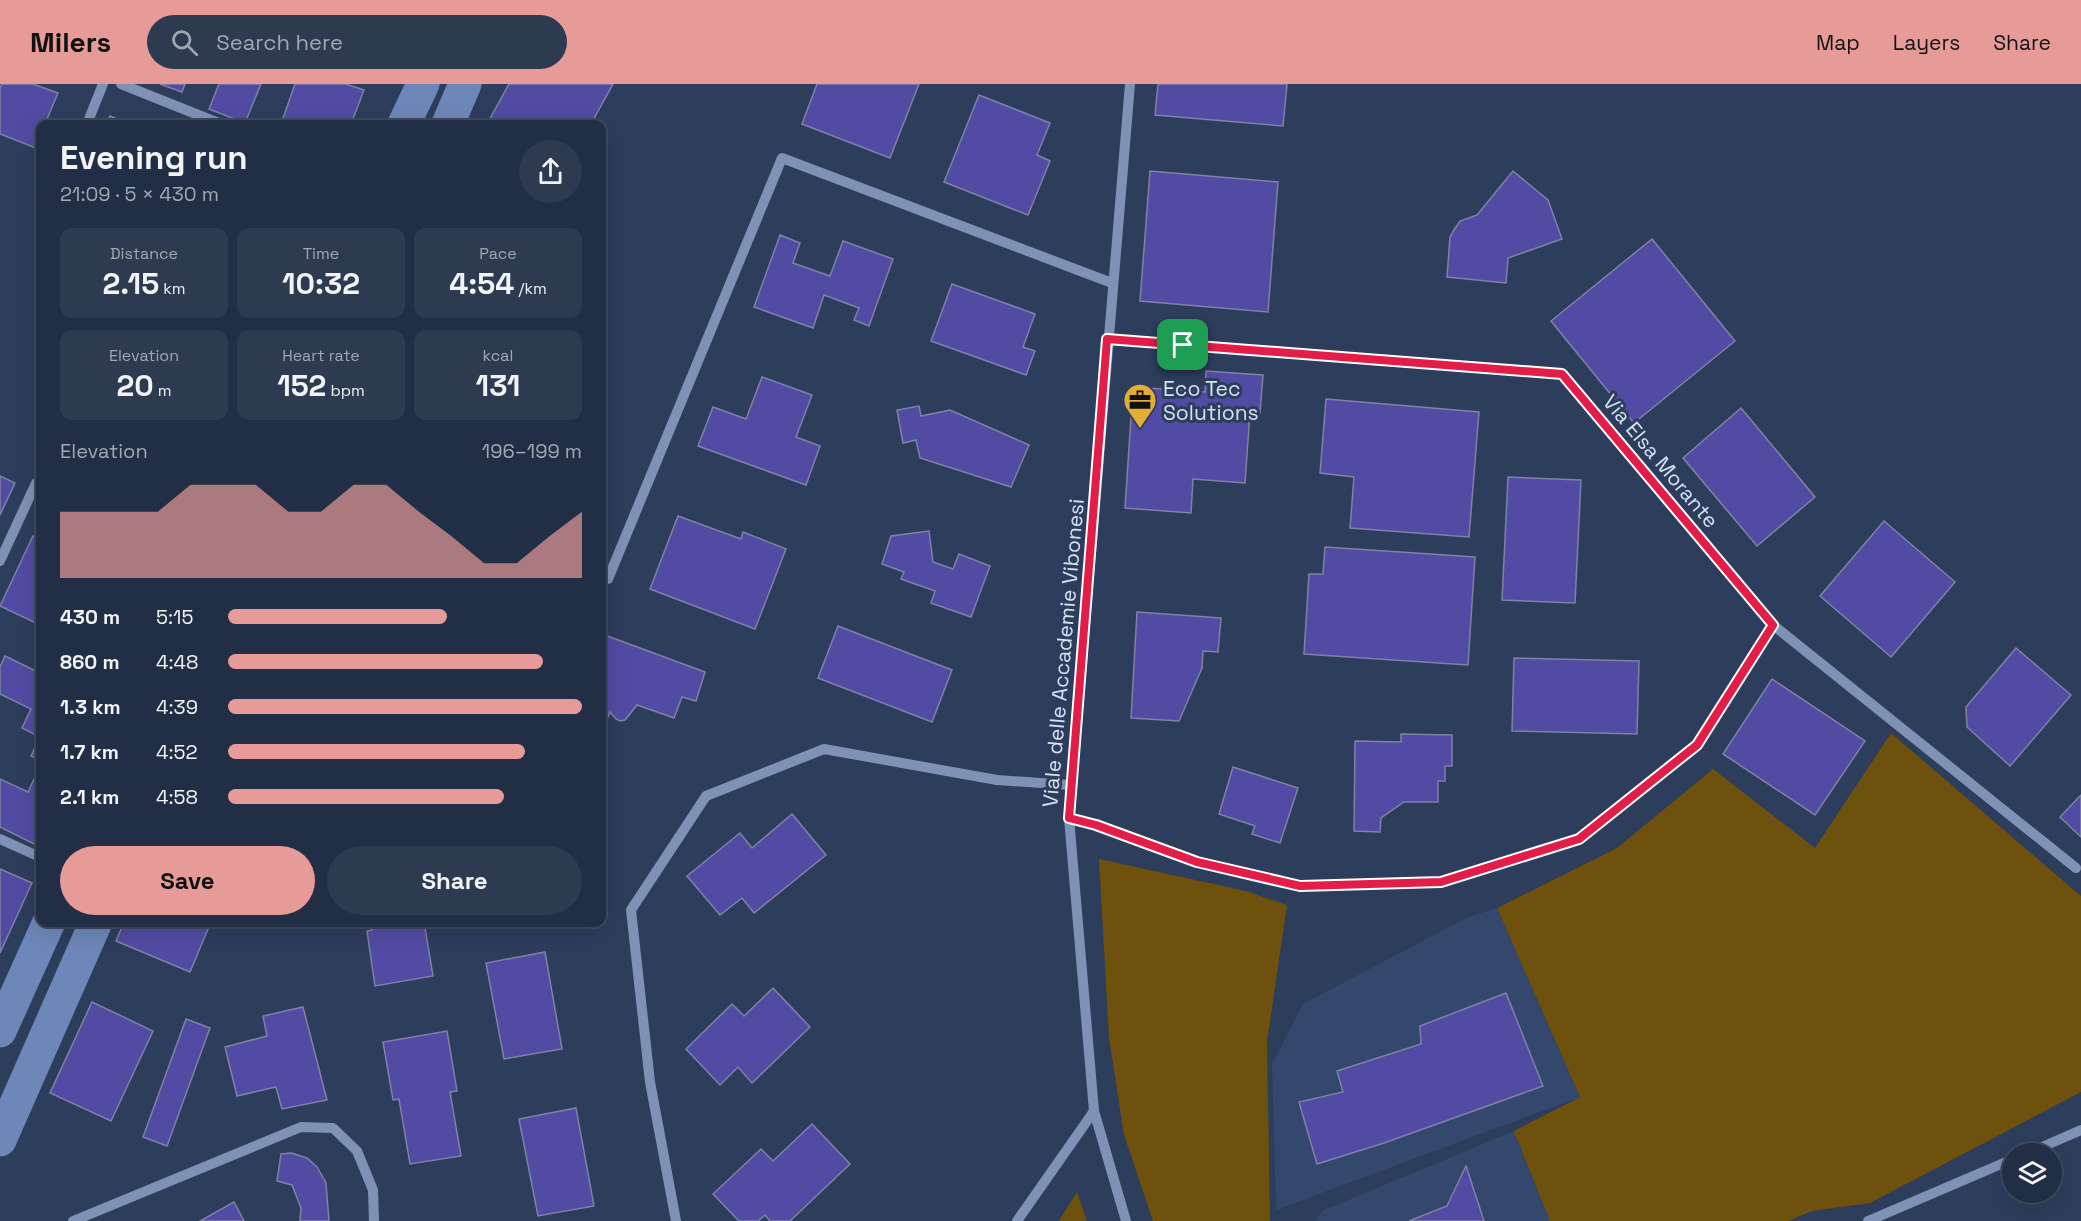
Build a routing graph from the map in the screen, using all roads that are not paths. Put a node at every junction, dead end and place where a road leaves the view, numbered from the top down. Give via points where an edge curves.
1 (102, 84) edge
2 (122, 84) edge
3 (423, 84) edge
4 (465, 84) edge
5 (1130, 84) edge
6 (88, 120) edge
7 (211, 120) edge
8 (406, 120) edge
9 (449, 120) edge
10 (1112, 283) junction
11 (1107, 339) junction
12 (36, 483) dead end
13 (0, 561) edge
14 (608, 579) dead end
15 (1773, 625) junction
16 (1071, 785) junction
17 (1069, 818) junction
18 (0, 839) edge
19 (36, 855) edge
20 (2076, 868) dead end
21 (47, 927) edge
22 (94, 927) edge
23 (0, 1031) edge
24 (1094, 1111) junction
25 (2081, 1130) edge
26 (0, 1140) edge
27 (2051, 1143) edge
28 (2002, 1164) edge
29 (73, 1221) edge
30 (374, 1221) edge
31 (676, 1221) edge
32 (1017, 1221) edge
33 (1125, 1221) edge
34 (1868, 1221) edge

1 - 6 street
2 - 7 street
3 - 8 main road
4 - 9 main road
5 - 10 street, Viale delle Accademie Vibonesi
10 - 11 street, Viale delle Accademie Vibonesi
10 - 14 street via 782,158
11 - 15 street, Via Elsa Morante via 1562,374
11 - 16 street, Viale delle Accademie Vibonesi
12 - 13 street
15 - 17 street via 1697,745 1579,839 1441,882 1300,886 1197,862
15 - 20 street, Via Elsa Morante
16 - 17 street, Viale delle Accademie Vibonesi
16 - 31 street via 997,780 824,749 706,796 631,909 650,1082
17 - 24 street, Viale delle Accademie Vibonesi
18 - 19 street
21 - 23 main road
22 - 26 main road
24 - 32 street
24 - 33 street, Viale delle Accademie Vibonesi
25 - 27 street
28 - 34 street
29 - 30 street via 301,1127 333,1128 357,1151 373,1190

